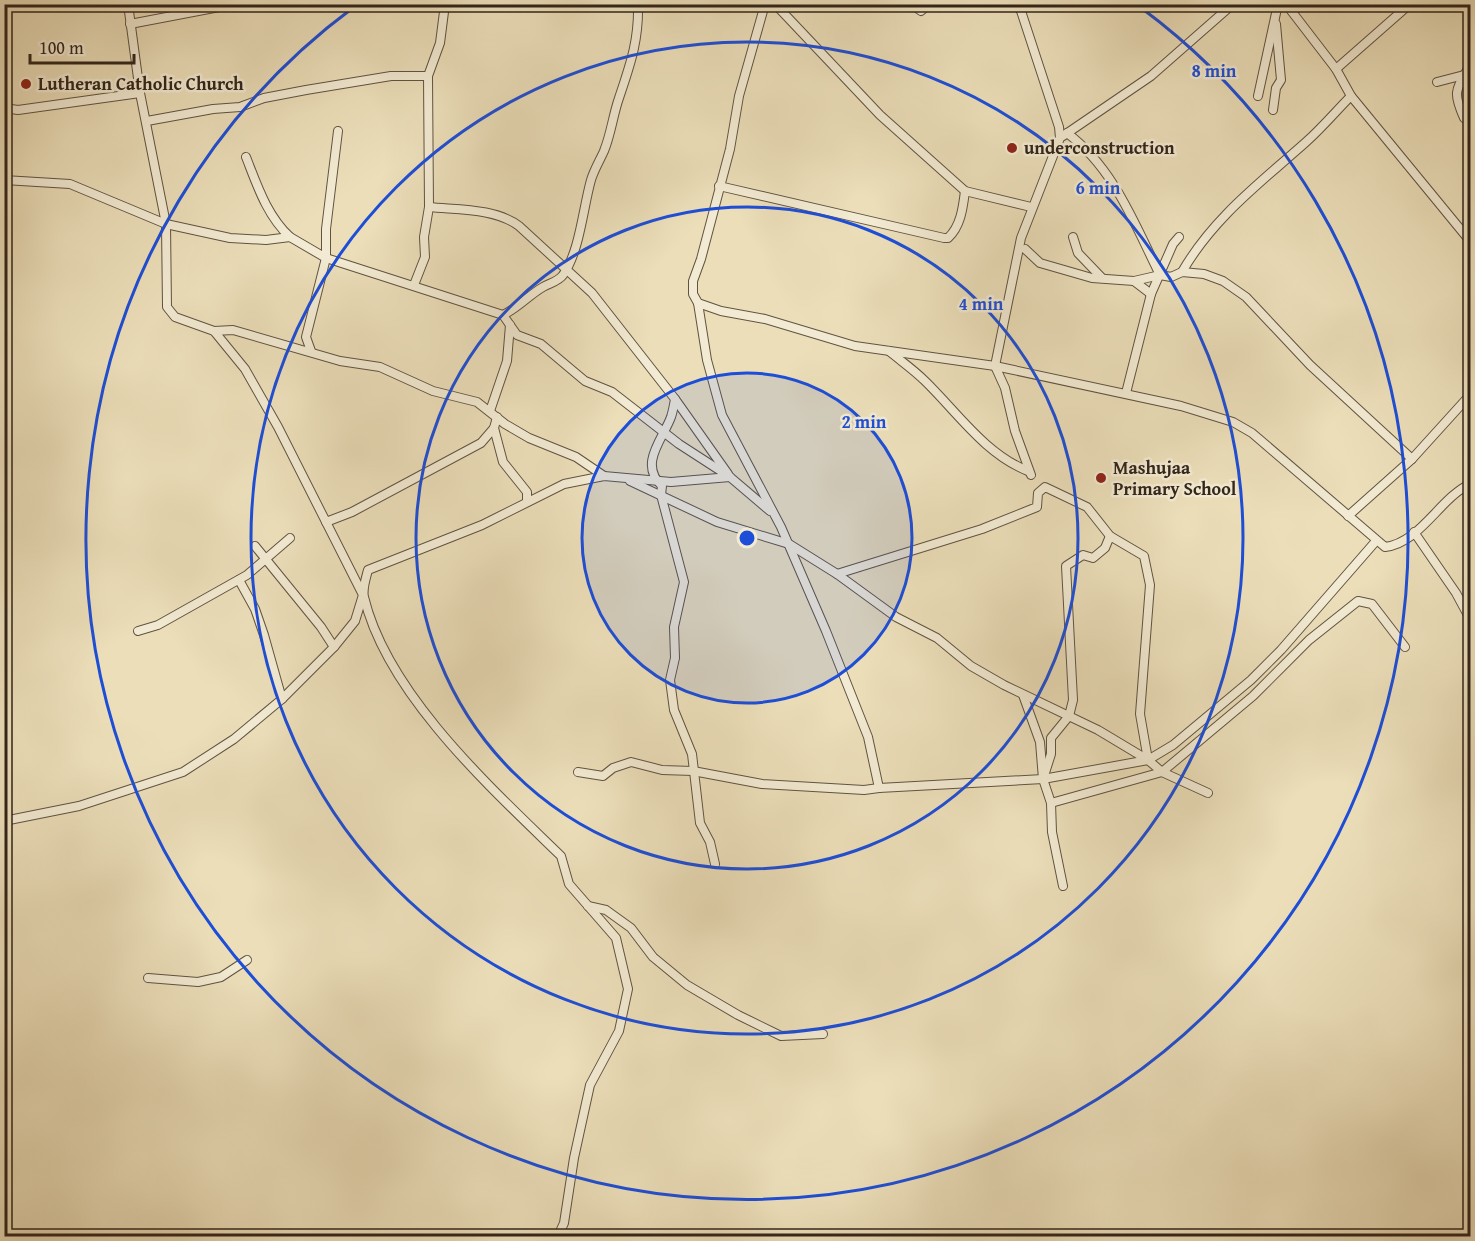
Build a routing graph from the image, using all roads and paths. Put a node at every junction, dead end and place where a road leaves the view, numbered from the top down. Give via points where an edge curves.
1 (128, 4) edge
2 (235, 4) edge
3 (445, 4) edge
4 (638, 4) edge
5 (765, 4) edge
6 (775, 4) edge
7 (911, 4) edge
8 (929, 4) edge
9 (1016, 4) edge
10 (1233, 4) edge
11 (1278, 4) edge
12 (1286, 4) edge
13 (1410, 4) edge
14 (130, 24) junction
15 (1276, 24) junction
16 (1470, 65) edge
17 (1336, 69) junction
18 (1465, 75) junction
19 (428, 76) junction
20 (1437, 82) dead end
21 (140, 93) junction
22 (1258, 96) dead end
23 (1351, 96) junction
24 (4, 108) edge
25 (1273, 110) dead end
26 (1464, 118) dead end
27 (147, 122) junction
28 (338, 131) dead end
29 (1063, 136) junction
30 (246, 157) dead end
31 (4, 180) edge
32 (719, 186) junction
33 (965, 191) junction
34 (429, 207) junction
35 (1031, 207) junction
36 (166, 224) junction
37 (290, 237) junction
38 (1073, 237) dead end
39 (1179, 237) dead end
40 (1470, 241) edge
41 (1025, 249) dead end
42 (326, 258) junction
43 (567, 268) junction
44 (1182, 272) junction
45 (1160, 275) junction
46 (1102, 278) junction
47 (1134, 281) junction
48 (414, 285) junction
49 (1151, 294) junction
50 (698, 303) junction
51 (503, 315) junction
52 (510, 325) junction
53 (214, 331) junction
54 (311, 351) junction
55 (889, 351) junction
56 (995, 366) junction
57 (1126, 393) junction
58 (1470, 395) edge
59 (675, 399) junction
60 (494, 414) junction
61 (494, 428) junction
62 (663, 431) junction
63 (1413, 459) junction
64 (604, 476) junction
65 (624, 477) junction
66 (730, 477) junction
67 (657, 482) junction
68 (1470, 484) edge
69 (661, 495) junction
70 (527, 500) junction
71 (774, 515) junction
72 (1348, 516) junction
73 (327, 522) junction
74 (1414, 532) junction
75 (1110, 536) junction
76 (290, 538) dead end
77 (1376, 541) junction
78 (789, 544) junction
79 (255, 546) dead end
80 (267, 560) junction
81 (837, 574) junction
82 (239, 580) junction
83 (363, 595) junction
84 (1470, 619) edge
85 (138, 631) dead end
86 (334, 647) junction
87 (1405, 647) dead end
88 (1023, 694) junction
89 (282, 699) junction
90 (1069, 716) junction
91 (1148, 760) junction
92 (693, 771) junction
93 (578, 772) dead end
94 (1162, 772) junction
95 (1043, 779) junction
96 (879, 788) junction
97 (1208, 793) dead end
98 (1051, 803) junction
99 (4, 821) edge
100 (715, 864) dead end
101 (1063, 886) dead end
102 (587, 905) junction
103 (247, 960) dead end
104 (148, 978) dead end
105 (823, 1034) dead end
106 (558, 1236) edge

1 - 14 street
2 - 14 street
3 - 19 street via 440,43
4 - 43 street via 631,70 592,176 584,223
5 - 32 street
6 - 33 street via 880,115
7 - 8 street via 921,10
9 - 29 street
10 - 29 street via 1151,76
11 - 15 street
12 - 17 street
13 - 17 street
14 - 21 street
15 - 22 street
15 - 25 street via 1281,80
16 - 18 street
17 - 23 street
18 - 20 street
18 - 26 street via 1455,97
19 - 27 street via 391,76
19 - 34 street
21 - 24 street via 18,110
21 - 27 street
23 - 40 street
23 - 44 street via 1308,141 1212,227
27 - 36 street
28 - 42 street
29 - 35 street
29 - 45 street via 1082,145 1104,169
30 - 37 street via 267,206
31 - 36 street via 70,184
32 - 33 street via 944,238 952,235 956,227
32 - 50 street via 693,281
33 - 35 street
34 - 43 street via 508,218
34 - 48 street via 425,257
35 - 56 street
36 - 37 street via 230,238
36 - 53 street via 167,307 175,317
37 - 42 street
38 - 46 street via 1078,253
39 - 45 street
41 - 46 street via 1040,263
42 - 48 street
42 - 54 street via 306,337
43 - 51 street via 561,278
43 - 59 street via 592,293
44 - 45 street via 1171,277
44 - 63 street via 1223,281 1246,297 1310,365
45 - 47 street
45 - 49 street
46 - 47 street
47 - 49 street
48 - 51 street
49 - 57 street
50 - 55 street via 855,346
50 - 71 street via 707,360 722,415
51 - 52 street
52 - 60 street via 507,361
52 - 62 street via 517,335 541,344 585,381 612,392
53 - 54 street via 233,330
53 - 73 street via 245,369
54 - 60 street via 340,361 380,367 433,391 477,402
55 - 56 street
55 - 56 street via 925,381 955,416 1012,464 1029,473
56 - 57 street
57 - 72 street via 1233,422 1252,433
58 - 63 street
59 - 62 street
59 - 66 street
60 - 61 street
60 - 64 street via 530,438 576,457
61 - 70 street via 503,462 527,492
61 - 73 street via 481,444
62 - 66 street
62 - 67 street via 652,450
63 - 72 street
64 - 65 street
64 - 70 street via 564,484
65 - 67 street
65 - 69 street
66 - 67 street
66 - 71 street
67 - 69 street via 662,486
68 - 74 street
69 - 78 street via 717,522
69 - 92 street via 684,582 674,627 675,658 670,680 674,710 692,754
70 - 83 street via 482,525 368,570
71 - 78 street
72 - 77 street
73 - 83 street
74 - 77 street via 1393,546 1385,547
74 - 84 street
75 - 81 street via 1087,507 1046,487 1038,492 1037,507 982,529
75 - 90 street via 1105,548 1093,558 1083,555 1066,566 1072,678
75 - 91 street via 1144,556 1150,585 1140,714
76 - 80 street
77 - 91 street via 1251,680 1173,745
78 - 81 street
78 - 96 street via 854,699 868,737
79 - 80 street
80 - 82 street
80 - 86 street
81 - 88 street via 896,617 937,638 971,666
82 - 85 street via 158,625
82 - 89 street via 255,609
83 - 86 street via 355,621
83 - 102 street via 384,648 413,701 561,856 569,884
86 - 89 street
87 - 94 street via 1372,604 1358,601
88 - 90 street
88 - 95 street via 1040,742
89 - 99 street via 234,739 183,772 79,806
90 - 91 street
90 - 95 street via 1051,738 1051,754
91 - 94 street
91 - 95 street
92 - 93 street via 662,770 631,762 603,776
92 - 96 street via 762,784
92 - 100 street via 700,823
94 - 97 street
94 - 98 street
95 - 96 street
95 - 98 street
98 - 101 street via 1052,832
102 - 105 street via 606,910 631,928 653,957 687,985 738,1016 782,1036
102 - 106 street via 616,938 628,989 619,1031 590,1085 564,1223
103 - 104 street via 221,977 198,982

